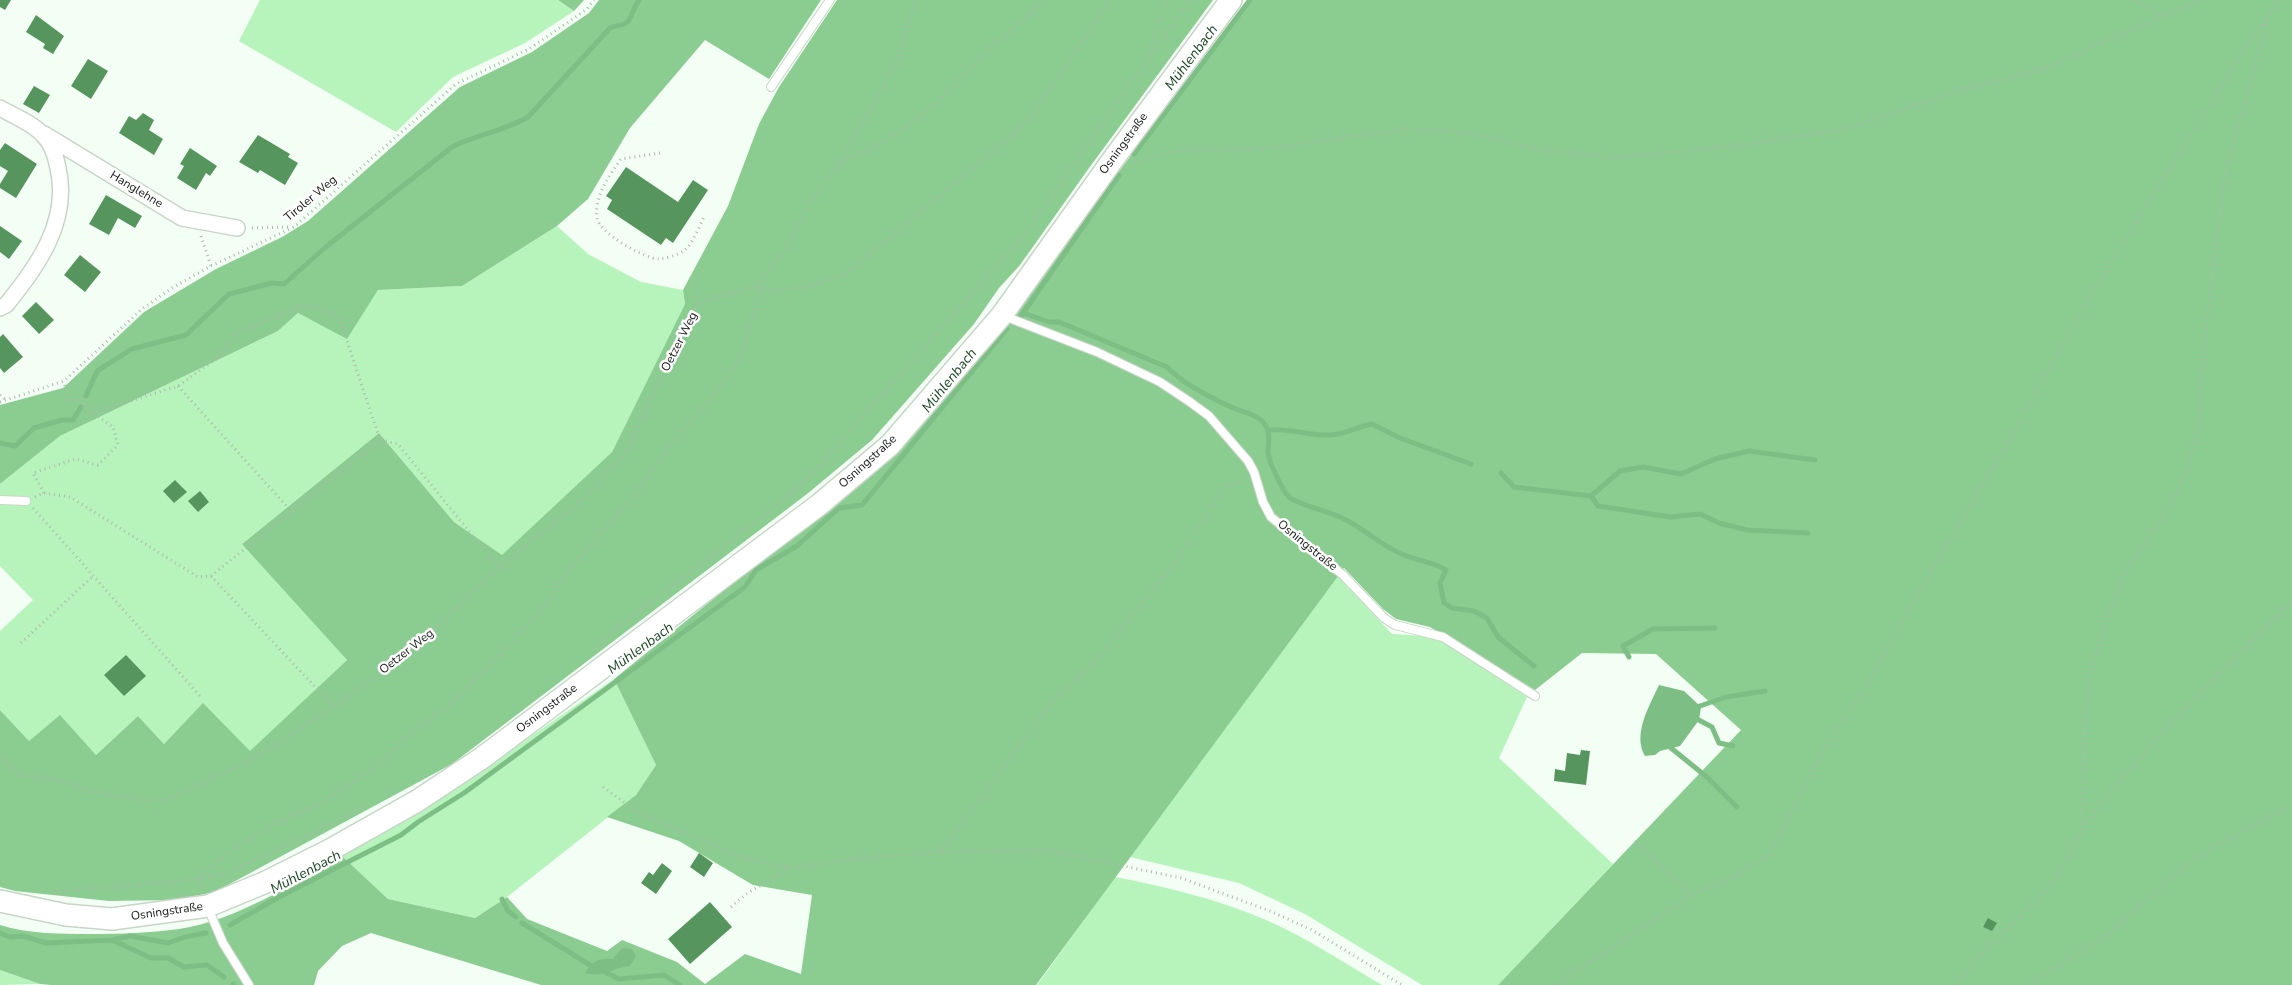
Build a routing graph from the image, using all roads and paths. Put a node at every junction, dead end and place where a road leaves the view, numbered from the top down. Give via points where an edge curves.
1 (594, 0) edge
2 (830, 0) edge
3 (916, 0) edge
4 (1044, 0) edge
5 (1110, 0) edge
6 (1165, 0) edge
7 (1190, 0) edge
8 (1231, 0) edge
9 (2133, 0) edge
10 (2200, 0) edge
11 (2278, 0) edge
12 (2161, 15) junction
13 (2264, 24) junction
14 (1148, 58) junction
15 (771, 87) dead end
16 (0, 108) edge
17 (42, 134) junction
18 (660, 153) dead end
19 (1114, 158) junction
20 (841, 160) junction
21 (704, 217) dead end
22 (196, 222) junction
23 (294, 227) junction
24 (237, 228) joint
25 (211, 266) junction
26 (692, 278) dead end
27 (757, 287) junction
28 (698, 306) junction
29 (0, 308) edge
30 (1002, 315) junction
31 (64, 381) junction
32 (178, 386) junction
33 (0, 395) edge
34 (6, 400) junction
35 (0, 402) edge
36 (93, 413) junction
37 (380, 440) junction
38 (1257, 479) junction
39 (44, 493) junction
40 (0, 500) edge
41 (26, 501) junction
42 (290, 511) junction
43 (499, 568) junction
44 (93, 576) junction
45 (211, 576) junction
46 (2292, 601) edge
47 (21, 643) dead end
48 (590, 652) dead end
49 (200, 696) dead end
50 (1535, 696) dead end
51 (334, 707) junction
52 (0, 757) edge
53 (603, 787) dead end
54 (372, 803) dead end
55 (2292, 806) edge
56 (2081, 830) junction
57 (1635, 841) dead end
58 (940, 852) junction
59 (792, 868) junction
60 (201, 878) junction
61 (50, 893) dead end
62 (1691, 896) junction
63 (0, 901) edge
64 (208, 906) junction
65 (731, 907) dead end
66 (249, 985) edge
67 (1402, 985) edge
68 (1555, 985) edge
69 (1958, 985) edge
70 (2029, 985) edge

1 - 23 path, Tiroler Weg via 587,9 529,49 456,84
2 - 15 lane
3 - 20 path via 895,66
4 - 20 path via 947,93 900,132 860,154
5 - 27 path via 1018,131 844,275 801,288 770,291
6 - 14 path
7 - 14 path
8 - 19 main road, Osningstraße
9 - 12 path
10 - 12 path
11 - 13 path
12 - 19 path via 2038,71 1963,89 1846,129 1748,144 1615,158 1542,150 1466,132 1407,129 1265,149 1177,150 1147,161 1123,165
13 - 56 path via 2226,170 2216,233 2199,418 2188,468 2171,506 2125,572 2104,626 2092,670 2085,714
13 - 62 path via 2256,30 2090,296 1870,680 1826,745 1768,856 1735,876
14 - 48 path via 1022,238 812,473 779,504
16 - 17 street, Hanglehne
17 - 22 street, Hanglehne via 182,218
17 - 29 street, Hanglehne via 56,156 61,179 60,208 52,238 34,272
18 - 21 path via 621,159 600,194 597,220 602,228 645,256 659,259 686,249
19 - 30 main road, Osningstraße
20 - 27 path via 812,200 784,251
22 - 24 street, Hanglehne
22 - 25 path
23 - 24 path
23 - 25 path, Tiroler Weg
25 - 31 path, Tiroler Weg via 142,309
26 - 28 path
27 - 28 path via 714,297
27 - 60 path via 760,292 756,308 736,365 714,396 660,458 636,493 562,579 548,602 487,668 446,708 407,735 375,768 321,803 273,824 235,848
28 - 43 path, Oetzer Weg via 627,451 581,501
30 - 38 lane, Osningstraße via 1096,352 1160,382 1209,416 1248,461
30 - 64 main road, Osningstraße via 884,451 820,504 482,758 416,801 330,850
31 - 34 path, Tiroler Weg
31 - 36 path via 68,402 79,398
32 - 36 path
32 - 37 path via 220,356 234,335 304,305 331,312 340,320
32 - 42 path
33 - 34 path
34 - 35 path, Tiroler Weg
36 - 39 path via 113,427 118,445 98,464 76,458 33,473
37 - 42 path
37 - 43 path via 398,444
38 - 50 lane, Osningstraße via 1271,517 1343,575 1384,618 1395,625 1443,637
38 - 58 path via 1225,486 1172,567 1102,655 1052,702
39 - 41 path
39 - 45 path via 70,497 198,577
40 - 41 lane
41 - 44 path
42 - 45 path
43 - 51 path, Oetzer Weg via 411,650
44 - 47 path
44 - 49 path
45 - 51 path
46 - 56 path via 2232,660 2134,766
51 - 52 path, Oetzer Weg via 244,764 166,800 99,794 56,780 20,775
53 - 59 path via 639,813 743,858
54 - 60 path via 240,868
55 - 70 path via 2185,866 2109,933
56 - 69 path via 2047,890 1975,961
57 - 62 path
58 - 59 path
58 - 67 path via 1047,850 1181,878 1312,930
59 - 65 path via 746,894
60 - 61 path
60 - 64 path
62 - 68 path
63 - 64 main road, Osningstraße via 66,915 112,919
64 - 66 lane via 223,943

